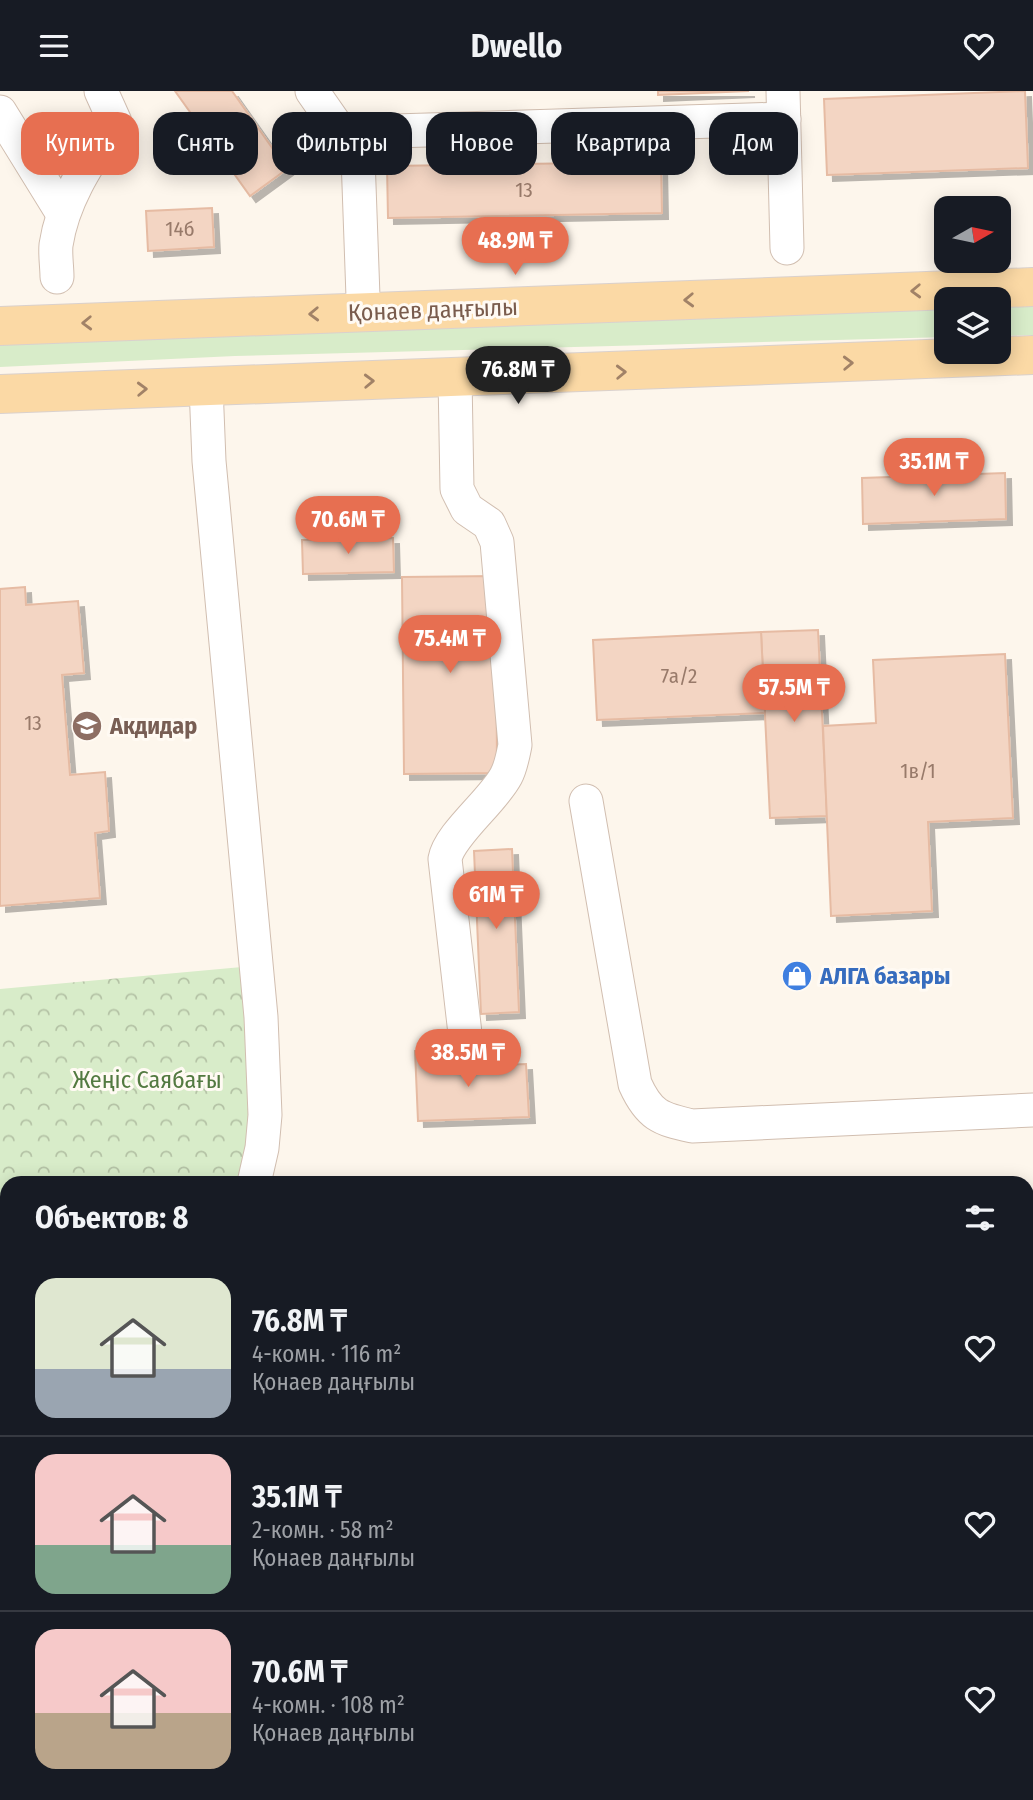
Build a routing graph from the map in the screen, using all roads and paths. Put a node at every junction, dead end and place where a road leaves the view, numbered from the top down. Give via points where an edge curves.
1 (101, 91) edge
2 (312, 91) edge
3 (783, 105) edge
4 (0, 112) edge
5 (327, 112) edge
6 (412, 129) edge
7 (359, 175) edge
8 (63, 214) junction
9 (787, 248) dead end
10 (57, 277) dead end
11 (1033, 287) edge
12 (363, 297) dead end
13 (0, 326) edge
14 (1033, 355) edge
15 (455, 378) junction
16 (206, 387) junction
17 (0, 394) edge
18 (586, 801) dead end
19 (467, 1051) dead end
20 (1033, 1110) edge
21 (256, 1176) edge

1 - 8 street via 115,122
2 - 5 street
3 - 6 street
3 - 9 street
4 - 8 street
7 - 12 street
8 - 10 street via 56,247
11 -> 13 main road, Қонаев даңғылы
15 -> 14 main road
16 -> 15 main road
15 - 19 street via 457,489 467,509 489,524 497,542 515,745 508,774 453,842 445,859
17 -> 16 main road
16 - 21 street via 261,1017 265,1115
18 - 20 street via 635,1084 654,1113 692,1126

